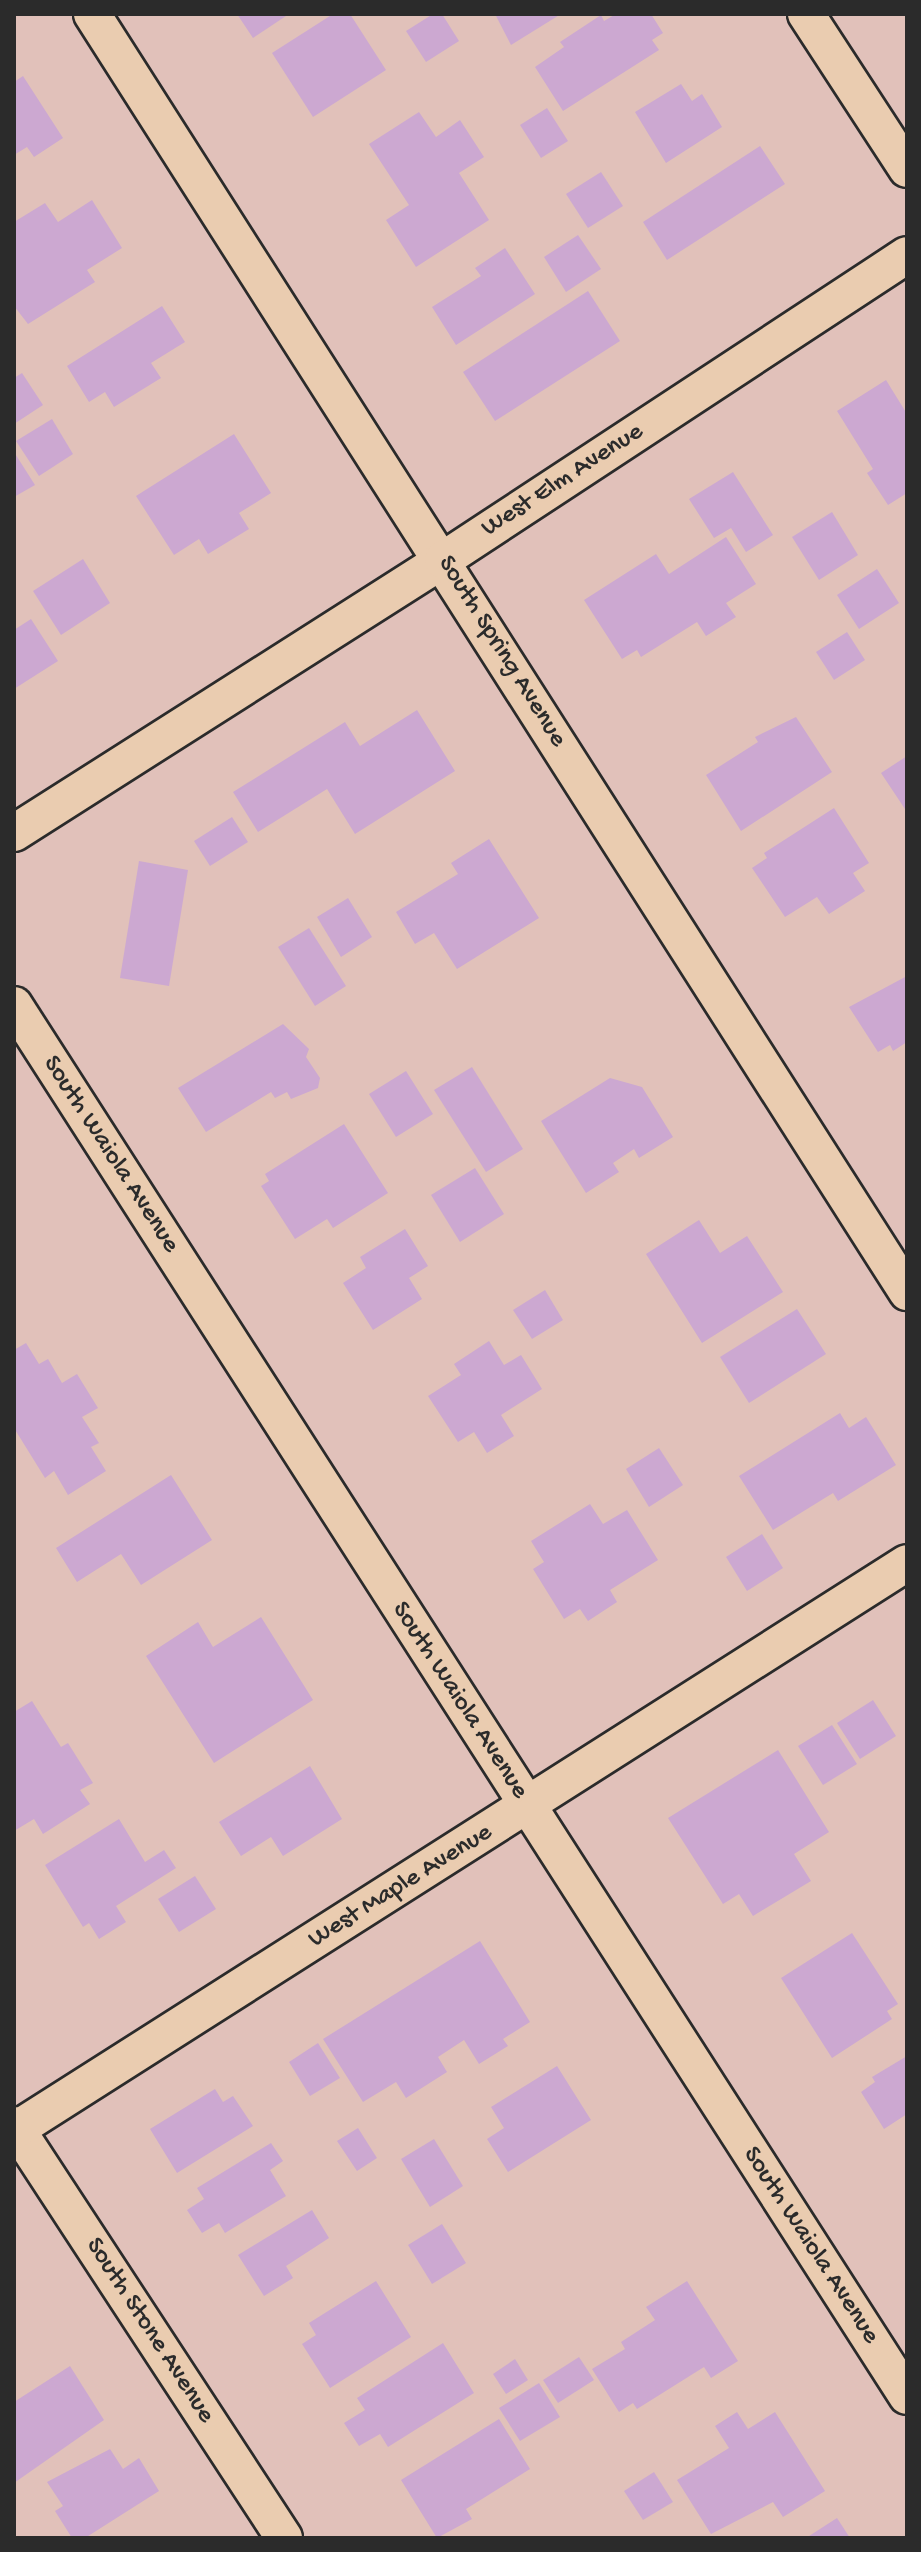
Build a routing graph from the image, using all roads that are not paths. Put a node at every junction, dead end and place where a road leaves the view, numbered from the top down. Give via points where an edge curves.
1 (92, 14) edge
2 (806, 14) edge
3 (907, 169) edge
4 (907, 255) edge
5 (443, 560) junction
6 (14, 833) edge
7 (14, 1005) edge
8 (907, 1292) edge
9 (907, 1563) edge
10 (527, 1807) junction
11 (15, 2129) edge
12 (907, 2396) edge
13 (284, 2538) edge

1 - 5 street, South Spring Avenue
2 - 3 street
4 - 5 street, West Elm Avenue
5 - 6 street, West Elm Avenue
5 - 8 street, South Spring Avenue
7 - 10 street, South Waiola Avenue
9 - 10 street, West Maple Avenue
10 - 11 street, West Maple Avenue
10 - 12 street, South Waiola Avenue
11 - 13 street, South Stone Avenue

